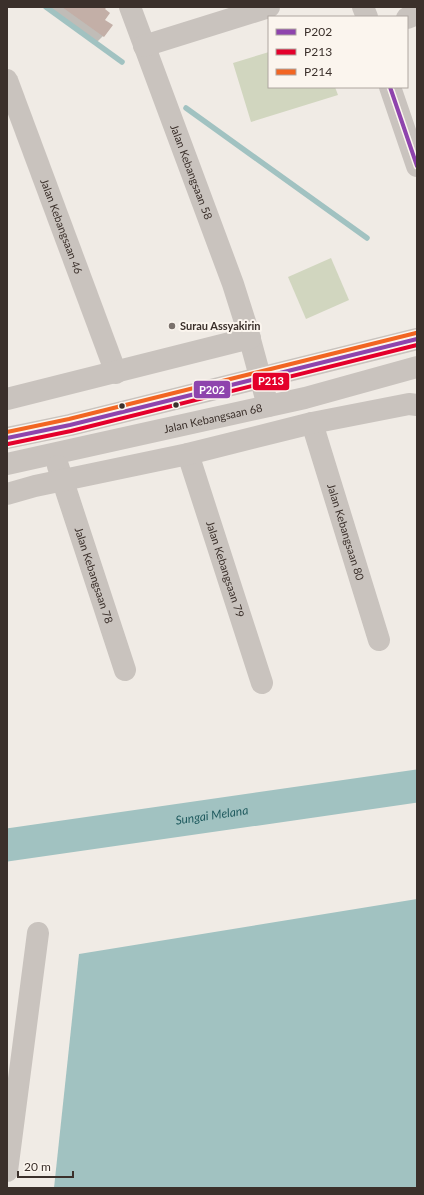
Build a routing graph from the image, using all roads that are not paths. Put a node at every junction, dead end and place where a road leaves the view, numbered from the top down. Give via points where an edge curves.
1 (130, 7) edge
2 (269, 7) edge
3 (144, 46) junction
4 (7, 80) edge
5 (391, 88) edge
6 (11, 106) edge
7 (409, 114) edge
8 (417, 166) edge
9 (250, 338) junction
10 (417, 339) edge
11 (417, 367) edge
12 (116, 372) junction
13 (260, 378) junction
14 (7, 399) edge
15 (417, 405) edge
16 (268, 406) junction
17 (312, 424) junction
18 (7, 438) edge
19 (54, 454) junction
20 (188, 454) junction
21 (7, 464) edge
22 (62, 480) junction
23 (7, 494) edge
24 (379, 640) dead end
25 (125, 670) dead end
26 (262, 683) dead end
27 (38, 933) dead end
28 (7, 1171) edge

1 - 3 street, Jalan Kebangsaan 58
2 - 3 street
3 - 9 street, Jalan Kebangsaan 58 via 233,284
4 - 6 street, Jalan Kebangsaan 46
5 - 7 street
6 - 12 street, Jalan Kebangsaan 46
7 - 8 street
9 - 12 street
9 - 13 street, Jalan Kebangsaan 58
10 - 13 street
11 - 16 street, Jalan Kebangsaan 68
12 - 14 street
13 - 16 street, Jalan Kebangsaan 58
13 - 18 street
15 - 17 street via 409,404
16 - 19 street, Jalan Kebangsaan 68
17 - 20 street
17 - 24 street, Jalan Kebangsaan 80
19 - 21 street, Jalan Kebangsaan 68
19 - 22 street, Jalan Kebangsaan 78
20 - 22 street
20 - 26 street, Jalan Kebangsaan 79
22 - 23 street
22 - 25 street, Jalan Kebangsaan 78
27 - 28 street

